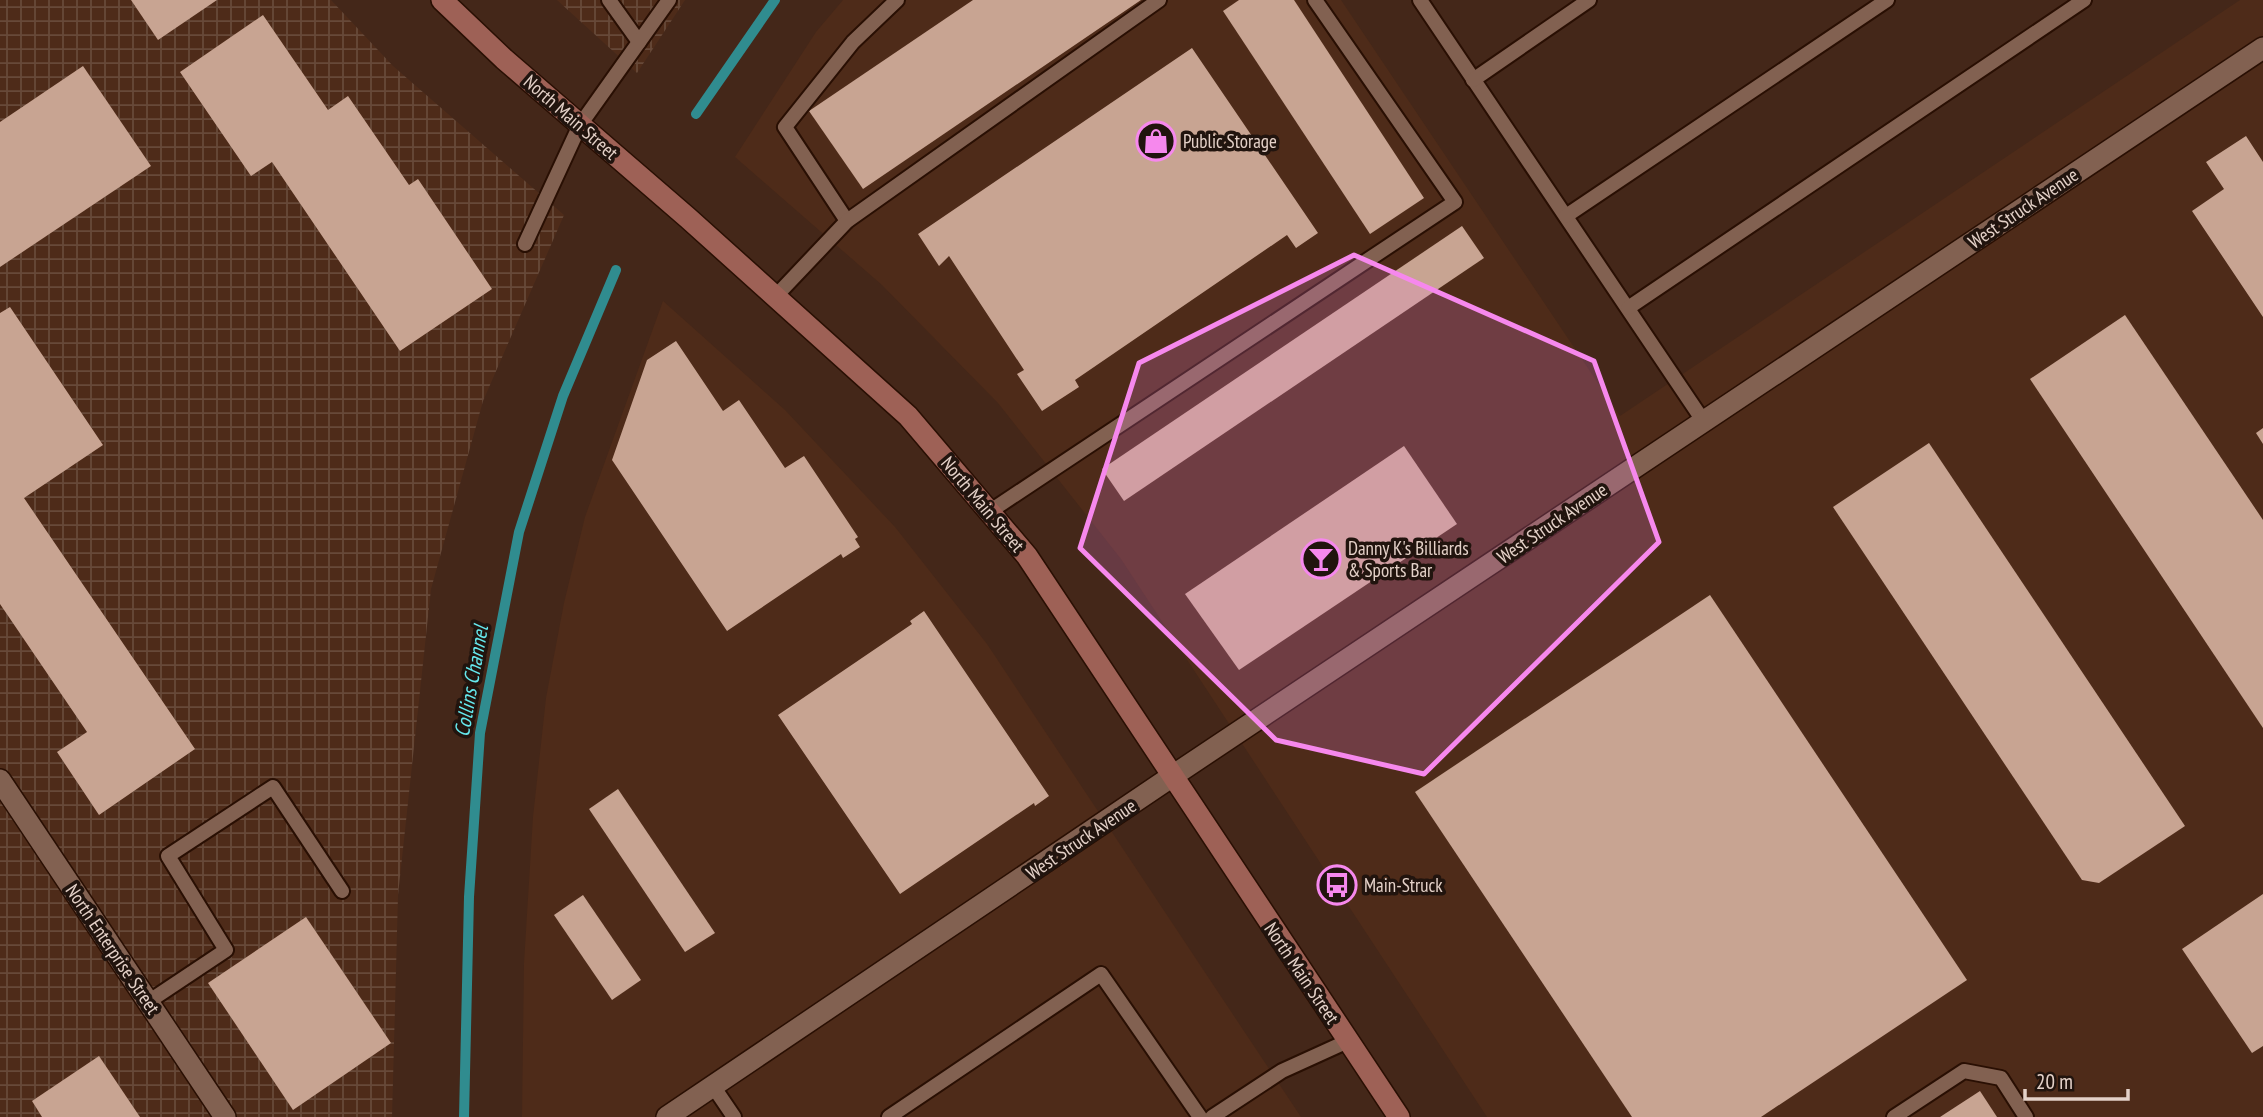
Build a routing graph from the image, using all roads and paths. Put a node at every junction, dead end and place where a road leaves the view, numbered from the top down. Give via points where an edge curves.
1 (442, 0) edge
2 (609, 0) edge
3 (669, 0) edge
4 (897, 0) edge
5 (1159, 0) edge
6 (1315, 0) edge
7 (1420, 0) edge
8 (1589, 0) edge
9 (1887, 0) edge
10 (2084, 0) edge
11 (639, 42) junction
12 (2263, 48) edge
13 (1473, 80) junction
14 (580, 125) junction
15 (1566, 216) junction
16 (847, 221) junction
17 (525, 244) dead end
18 (775, 297) junction
19 (1628, 308) junction
20 (1703, 422) junction
21 (989, 512) junction
22 (1171, 777) junction
23 (0, 780) edge
24 (342, 891) dead end
25 (148, 1002) junction
26 (1348, 1041) junction
27 (713, 1087) junction
28 (225, 1117) edge
29 (667, 1117) edge
30 (734, 1117) edge
31 (889, 1117) edge
32 (1199, 1117) edge
33 (1212, 1117) edge
34 (1399, 1117) edge
35 (1894, 1117) edge
36 (2026, 1117) edge

1 - 14 main road, North Main Street
2 - 11 lane
3 - 11 lane
4 - 16 lane via 853,42 785,127
5 - 16 lane
6 - 21 lane via 1455,202
7 - 13 lane
8 - 13 lane
9 - 15 lane
10 - 19 lane
11 - 14 lane
12 - 20 street, West Struck Avenue
13 - 15 lane
14 - 17 lane
14 - 18 main road, North Main Street
15 - 19 lane
16 - 18 lane
18 - 21 main road, North Main Street via 908,416
19 - 20 lane
20 - 22 street, West Struck Avenue
21 - 22 main road, North Main Street via 1027,556
22 - 26 main road, North Main Street
22 - 27 street, West Struck Avenue
23 - 25 street, North Enterprise Street
24 - 25 lane via 273,787 168,856 226,950
25 - 28 street, North Enterprise Street
26 - 33 lane via 1282,1071
26 - 34 main road, North Main Street
27 - 29 street, West Struck Avenue
27 - 30 lane
31 - 32 lane via 1101,974
35 - 36 lane via 1964,1071 2001,1078

